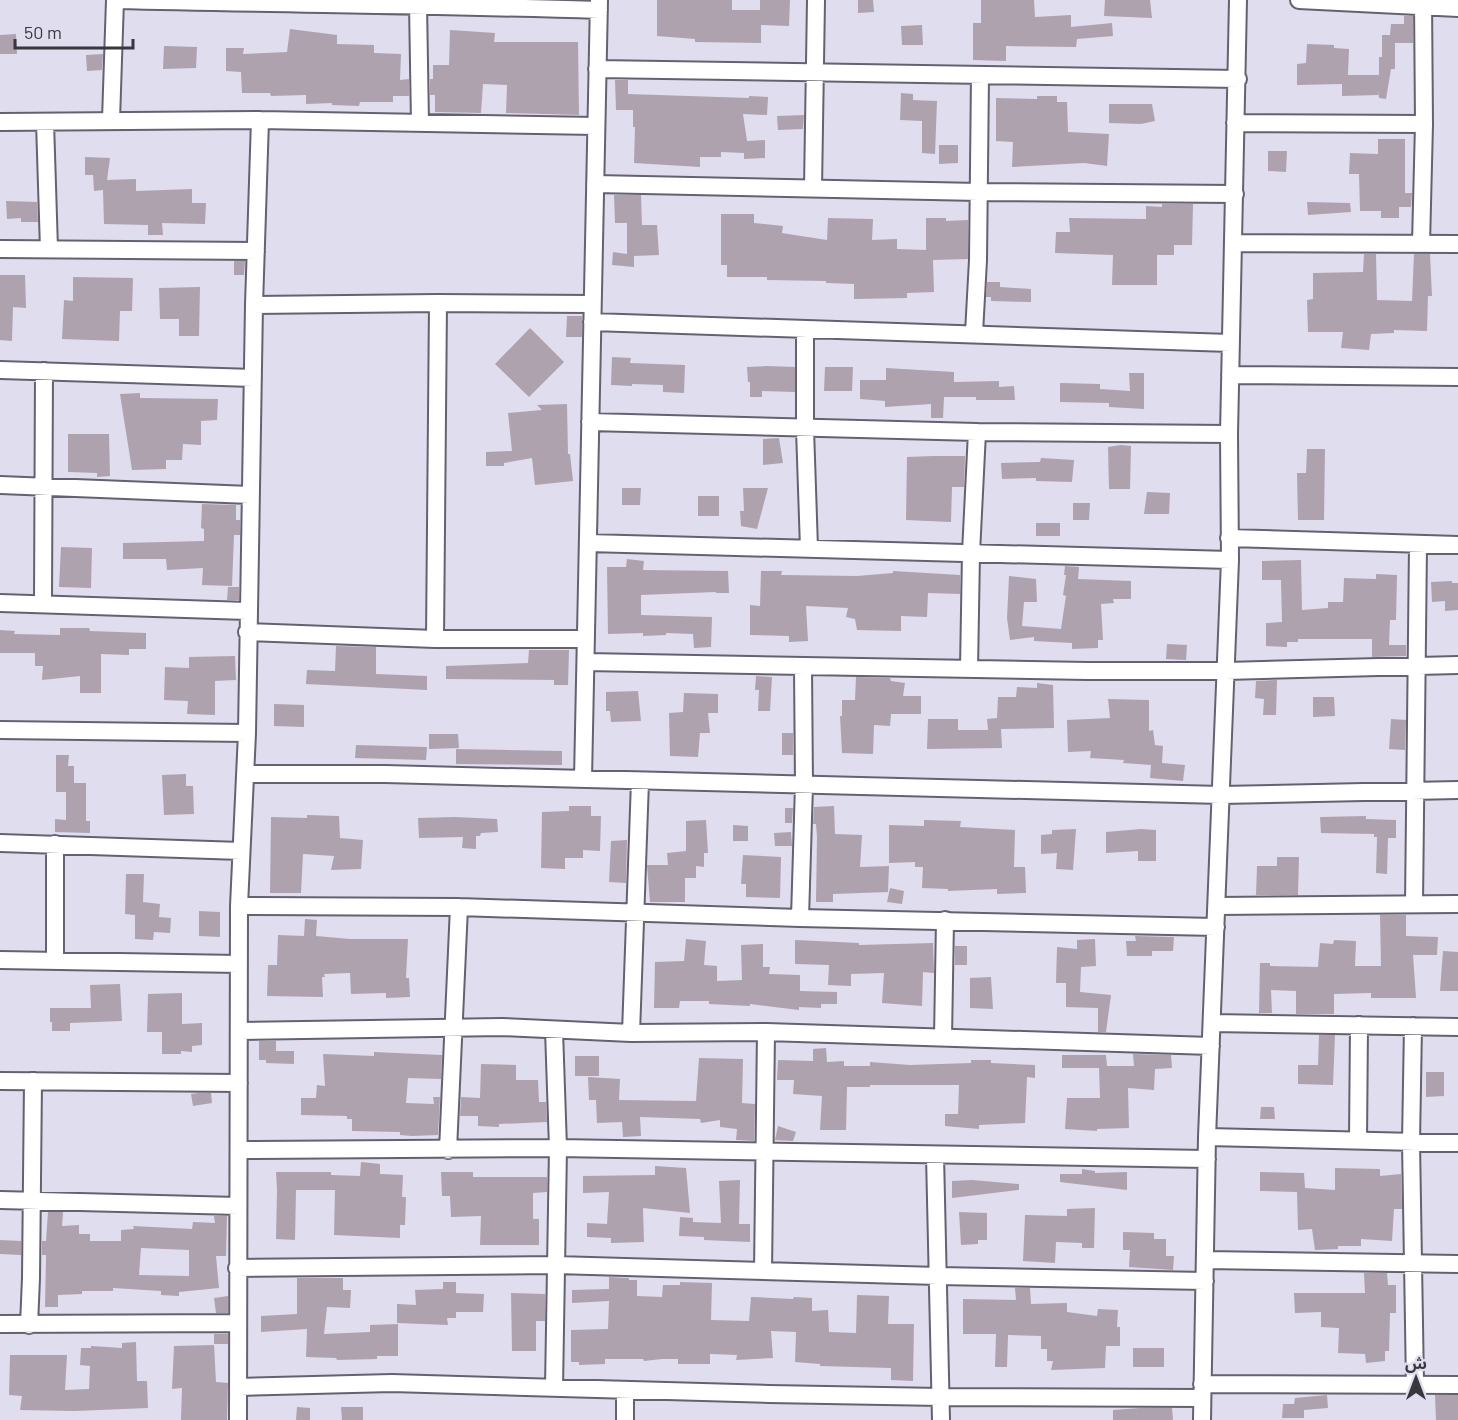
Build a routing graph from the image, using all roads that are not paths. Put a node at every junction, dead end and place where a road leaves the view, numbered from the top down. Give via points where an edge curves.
1 (116, 0) edge
2 (816, 0) edge
3 (1239, 0) edge
4 (1299, 0) edge
5 (271, 2) edge
6 (1423, 2) edge
7 (418, 4) junction
8 (599, 5) edge
9 (1458, 8) edge
10 (597, 69) junction
11 (816, 74) junction
12 (980, 75) junction
13 (1238, 79) junction
14 (111, 120) junction
15 (260, 120) junction
16 (0, 122) edge
17 (45, 122) junction
18 (420, 123) junction
19 (1235, 123) junction
20 (1424, 124) junction
21 (596, 126) junction
22 (595, 184) junction
23 (813, 188) junction
24 (979, 192) junction
25 (1235, 194) junction
26 (1233, 243) junction
27 (1421, 244) junction
28 (1458, 244) edge
29 (0, 249) edge
30 (50, 249) junction
31 (256, 251) junction
32 (438, 303) junction
33 (592, 304) junction
34 (254, 305) junction
35 (591, 322) junction
36 (805, 329) junction
37 (974, 333) junction
38 (1230, 343) junction
39 (0, 370) edge
40 (44, 371) junction
41 (1230, 375) junction
42 (1458, 377) edge
43 (253, 378) junction
44 (591, 422) junction
45 (805, 429) junction
46 (977, 432) junction
47 (1229, 434) junction
48 (0, 485) edge
49 (44, 486) junction
50 (250, 495) junction
51 (1229, 537) junction
52 (588, 543) junction
53 (1418, 545) junction
54 (1458, 545) edge
55 (809, 548) junction
56 (971, 553) junction
57 (1230, 560) junction
58 (0, 603) edge
59 (43, 603) junction
60 (247, 611) junction
61 (247, 632) junction
62 (435, 639) junction
63 (586, 639) junction
64 (586, 662) junction
65 (1417, 665) junction
66 (1458, 665) edge
67 (803, 667) junction
68 (969, 669) junction
69 (1226, 671) junction
70 (0, 730) edge
71 (247, 733) junction
72 (245, 774) junction
73 (583, 779) junction
74 (640, 781) junction
75 (804, 785) junction
76 (1416, 789) junction
77 (1458, 790) edge
78 (1221, 795) junction
79 (0, 843) edge
80 (55, 844) junction
81 (241, 851) junction
82 (1414, 904) junction
83 (1458, 904) edge
84 (239, 906) junction
85 (1217, 906) junction
86 (459, 907) junction
87 (636, 913) junction
88 (800, 918) junction
89 (945, 921) junction
90 (1216, 927) junction
91 (0, 960) edge
92 (55, 960) junction
93 (239, 964) junction
94 (1213, 1023) junction
95 (1359, 1025) junction
96 (1413, 1026) junction
97 (454, 1027) junction
98 (1458, 1027) edge
99 (554, 1030) junction
100 (239, 1031) junction
101 (766, 1032) junction
102 (632, 1033) junction
103 (943, 1038) junction
104 (1211, 1046) junction
105 (0, 1081) edge
106 (33, 1081) junction
107 (239, 1083) junction
108 (1207, 1137) junction
109 (1358, 1140) junction
110 (1411, 1142) junction
111 (1458, 1143) edge
112 (558, 1148) junction
113 (239, 1150) junction
114 (448, 1150) junction
115 (765, 1152) junction
116 (935, 1155) junction
117 (1207, 1159) junction
118 (0, 1200) edge
119 (31, 1200) junction
120 (238, 1206) junction
121 (1205, 1260) junction
122 (1414, 1264) junction
123 (1458, 1264) edge
124 (556, 1265) junction
125 (237, 1268) junction
126 (763, 1271) junction
127 (938, 1276) junction
128 (1205, 1281) junction
129 (238, 1323) junction
130 (0, 1324) edge
131 (28, 1324) junction
132 (1415, 1384) junction
133 (1458, 1385) edge
134 (238, 1387) junction
135 (554, 1388) junction
136 (625, 1390) junction
137 (1202, 1391) junction
138 (941, 1397) junction
139 (238, 1420) edge
140 (625, 1420) edge
141 (940, 1420) edge
142 (1202, 1420) edge

1 - 5 street
1 - 14 street
2 - 11 street
3 - 13 street
4 - 6 street
5 - 7 street
6 - 9 street
6 - 20 street
7 - 8 street
7 - 18 street
8 - 10 street
10 - 11 street
10 - 21 street
11 - 12 street
11 - 23 street
12 - 13 street
12 - 24 street
13 - 19 street
14 - 15 street
14 - 17 street
15 - 18 street
15 - 31 street
16 - 17 street
17 - 30 street
18 - 21 street
19 - 20 street
19 - 25 street
20 - 27 street
21 - 22 street
22 - 23 street
22 - 33 street
23 - 24 street
24 - 25 street
24 - 37 street
25 - 26 street
26 - 27 street
26 - 38 street
27 - 28 street
29 - 30 street
30 - 31 street
31 - 34 street
32 - 33 street
32 - 34 street
32 - 62 street
33 - 35 street
34 - 43 street
35 - 36 street
35 - 44 street
36 - 37 street
36 - 45 street
37 - 38 street
38 - 41 street
39 - 40 street
40 - 43 street
40 - 49 street
41 - 42 street
41 - 47 street
43 - 50 street
44 - 45 street
44 - 52 street
45 - 46 street
45 - 55 street
46 - 47 street
46 - 56 street
47 - 51 street
48 - 49 street
49 - 50 street
49 - 59 street
50 - 60 street
51 - 53 street
51 - 57 street
52 - 55 street
52 - 63 street
53 - 54 street
53 - 65 street
55 - 56 street
56 - 57 street
56 - 68 street
57 - 69 street
58 - 59 street
59 - 60 street
60 - 61 street
61 - 62 street
61 - 71 street
62 - 63 street
63 - 64 street
64 - 67 street
64 - 73 street
65 - 66 street
65 - 69 street
65 - 76 street
67 - 68 street
67 - 75 street
68 - 69 street
69 - 78 street
70 - 71 street
71 - 72 street
72 - 73 street
72 - 81 street
73 - 74 street
74 - 75 street
74 - 87 street
75 - 78 street
75 - 88 street
76 - 77 street
76 - 78 street
76 - 82 street
78 - 85 street
79 - 80 street
80 - 81 street
80 - 92 street
81 - 84 street
82 - 83 street
82 - 85 street
84 - 86 street
84 - 93 street
85 - 90 street
86 - 87 street
86 - 97 street
87 - 88 street
87 - 102 street
88 - 89 street
89 - 90 street
89 - 103 street
90 - 94 street
91 - 92 street
92 - 93 street
93 - 100 street
94 - 95 street
94 - 104 street
95 - 96 street
95 - 109 street
96 - 98 street
96 - 110 street
97 - 99 street
97 - 100 street
97 - 114 street
99 - 102 street
99 - 112 street
100 - 107 street
101 - 102 street
101 - 103 street
101 - 115 street
103 - 104 street
104 - 108 street
105 - 106 street
106 - 107 street
106 - 119 street
107 - 113 street
108 - 109 street
108 - 117 street
109 - 110 street
110 - 111 street
110 - 122 street
112 - 114 street
112 - 115 street
112 - 124 street
113 - 114 street
113 - 120 street
115 - 116 street
115 - 126 street
116 - 117 street
116 - 127 street
117 - 121 street
118 - 119 street
119 - 120 street
119 - 131 street
120 - 125 street
121 - 122 street
121 - 128 street
122 - 123 street
122 - 132 street
124 - 125 street
124 - 126 street
124 - 135 street
125 - 129 street
126 - 127 street
127 - 128 street
127 - 138 street
128 - 137 street
129 - 131 street
129 - 134 street
130 - 131 street
132 - 133 street
132 - 137 street
134 - 135 street via 392,1383
134 - 139 street
135 - 136 street
136 - 138 street
136 - 140 street
137 - 138 street
137 - 142 street
138 - 141 street

